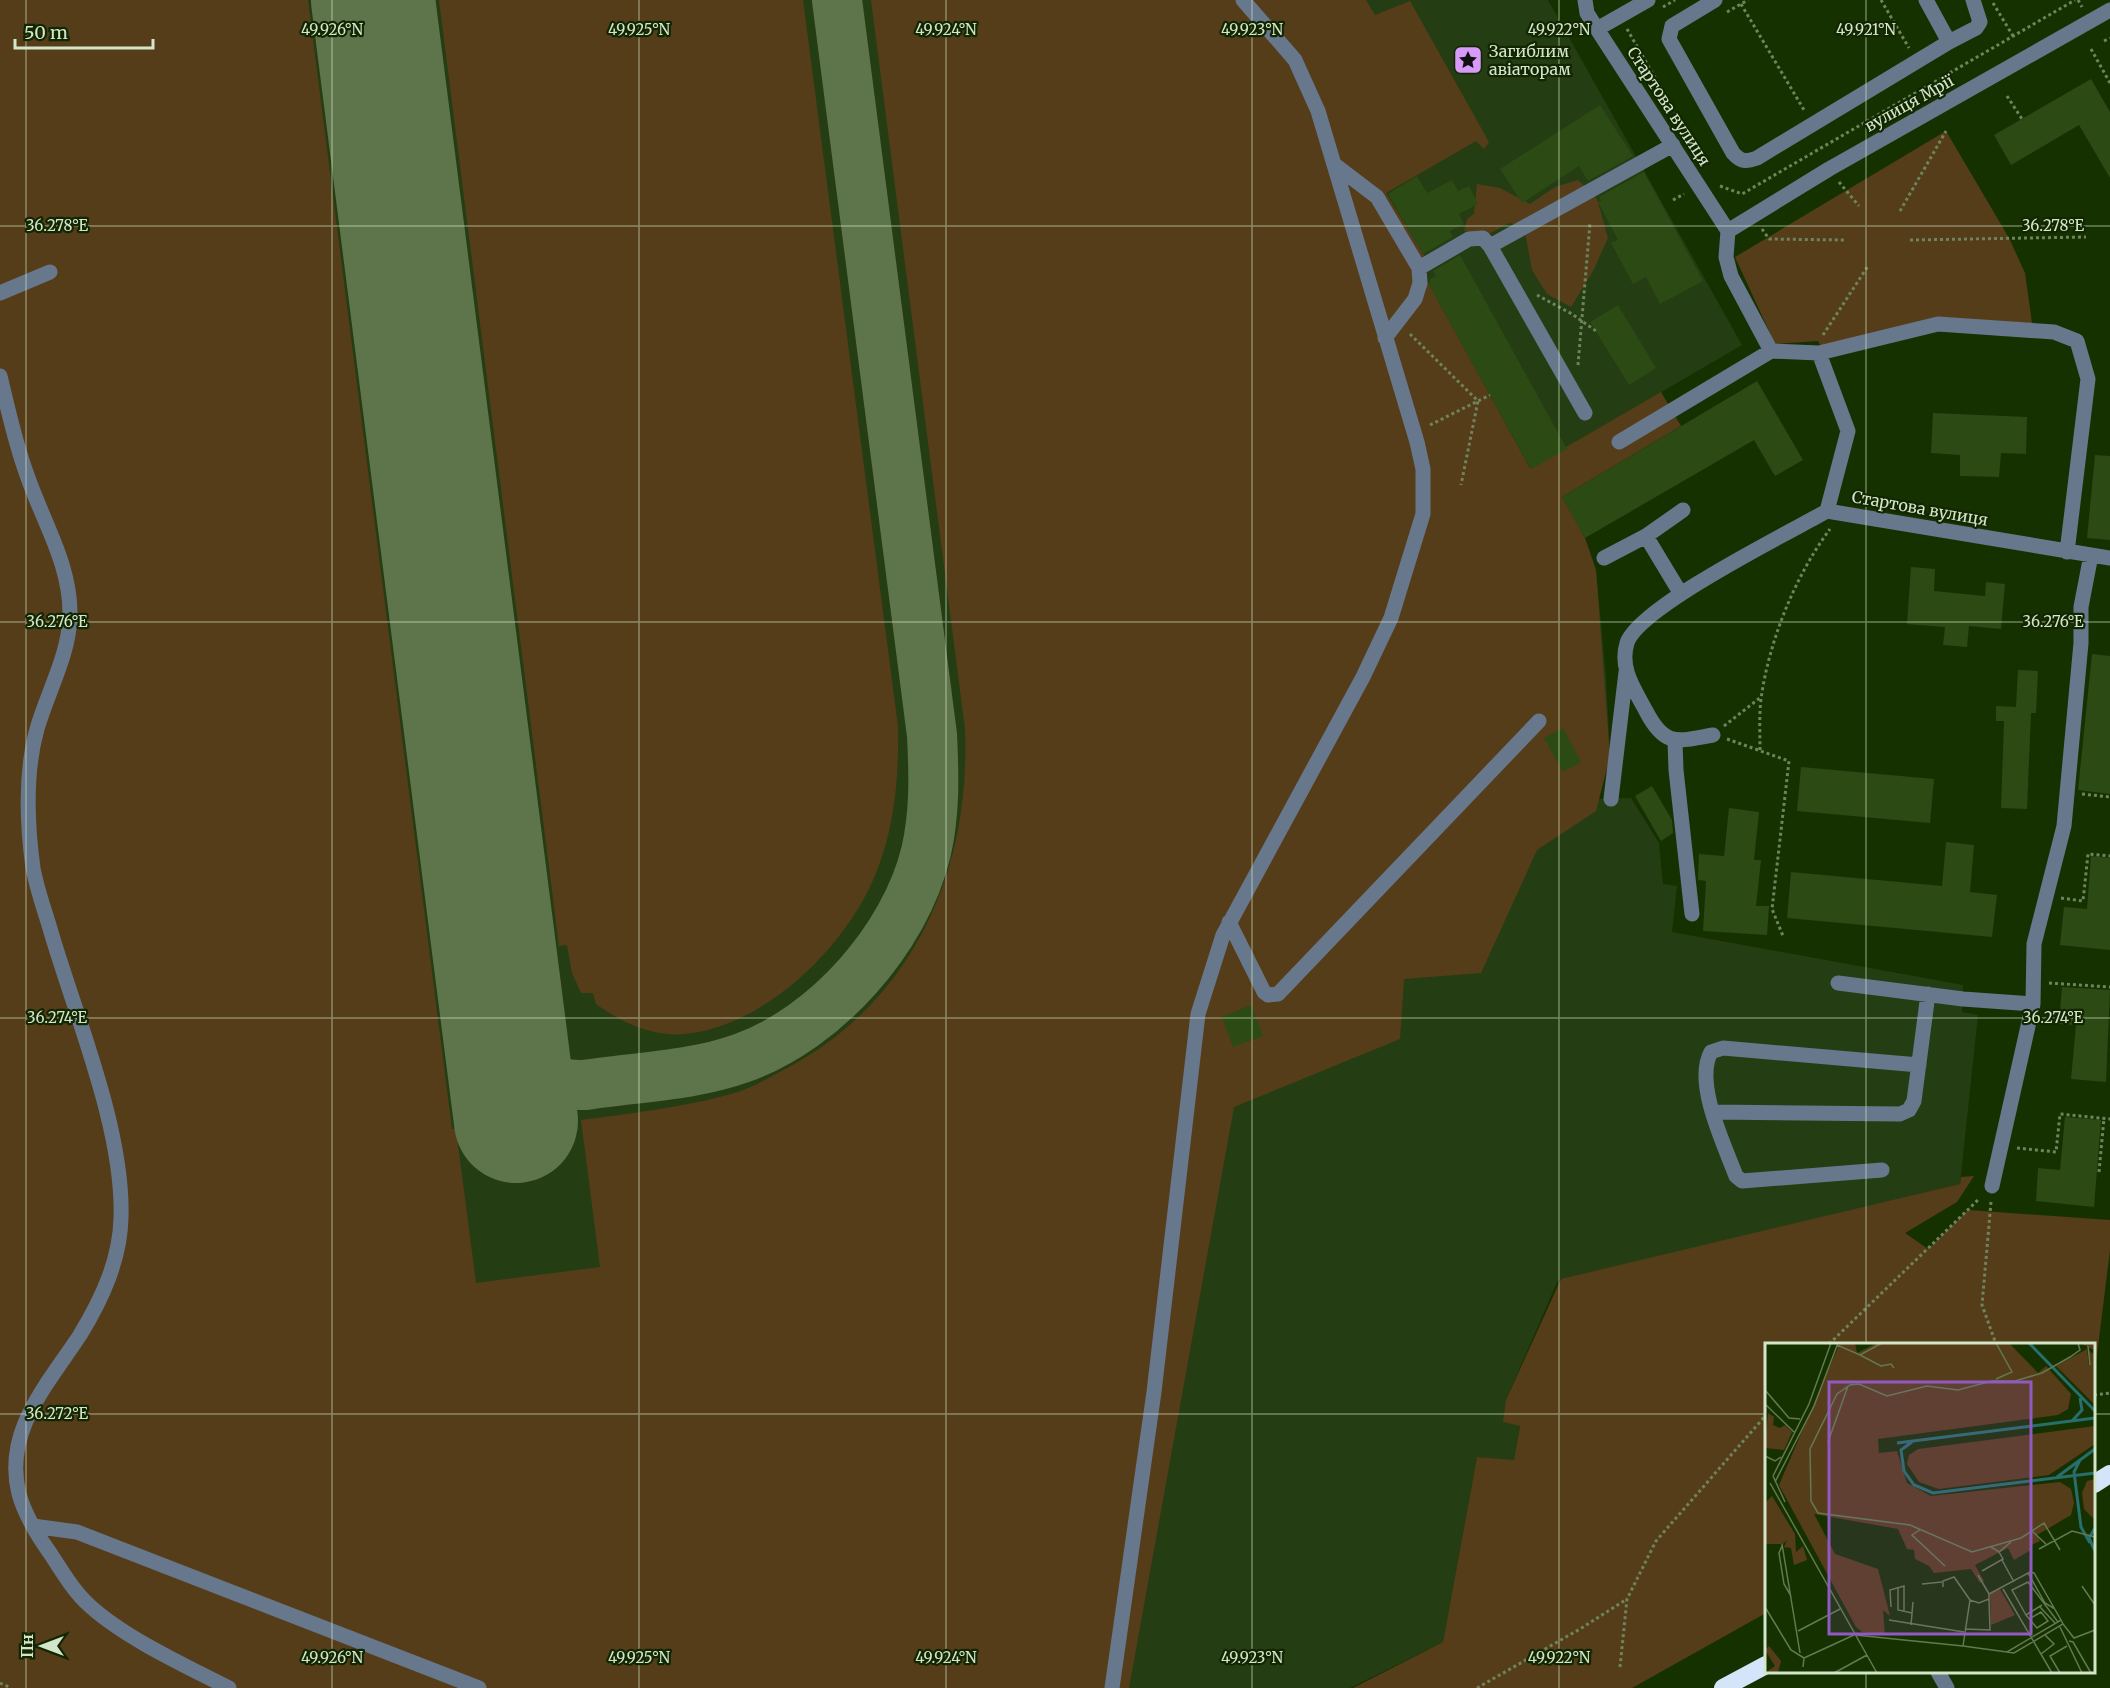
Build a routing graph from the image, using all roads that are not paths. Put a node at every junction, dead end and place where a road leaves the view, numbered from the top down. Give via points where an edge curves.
1 (1243, 0) edge
2 (1648, 0) edge
3 (1715, 0) edge
4 (1926, 0) edge
5 (1980, 1) edge
6 (1586, 6) edge
7 (1630, 6) edge
8 (2110, 10) edge
9 (1597, 29) junction
10 (1949, 42) junction
11 (1673, 145) junction
12 (1335, 165) junction
13 (1728, 231) junction
14 (1490, 246) junction
15 (1419, 268) junction
16 (50, 272) dead end
17 (0, 293) edge
18 (1385, 338) junction
19 (1771, 351) junction
20 (1819, 353) junction
21 (0, 376) edge
22 (1585, 413) dead end
23 (1618, 442) dead end
24 (1683, 510) dead end
25 (1827, 511) junction
26 (1646, 536) junction
27 (2067, 552) junction
28 (2091, 555) junction
29 (1604, 558) dead end
30 (2110, 558) edge
31 (1681, 594) junction
32 (1626, 672) junction
33 (1539, 721) dead end
34 (1713, 735) road end
35 (1675, 742) junction
36 (1611, 799) dead end
37 (1692, 914) dead end
38 (1229, 922) junction
39 (1838, 983) dead end
40 (1928, 994) junction
41 (2033, 1004) junction
42 (1919, 1065) junction
43 (1713, 1112) junction
44 (1882, 1170) dead end
45 (1992, 1186) road end
46 (2110, 1474) edge
47 (2095, 1483) edge
48 (33, 1526) junction
49 (1765, 1666) edge
50 (1939, 1673) edge
51 (229, 1688) edge
52 (479, 1688) edge
53 (1112, 1688) edge
54 (1723, 1688) edge
55 (1947, 1688) edge

1 - 12 street via 1295,60 1311,92
2 - 7 street
3 - 10 street via 1672,26 1668,34 1733,153 1747,161
4 - 10 street
5 - 10 street via 1980,22 1976,28
6 - 9 street, Стартова вулиця
7 - 9 street
8 - 13 street, вулиця Мрії via 1829,169
9 - 11 street, Стартова вулиця
11 - 13 street, Стартова вулиця
11 - 14 street
12 - 15 street via 1377,197
12 - 18 street
13 - 19 street via 1726,257 1731,276
14 - 15 street via 1475,236
14 - 22 street
15 - 18 street via 1415,299
16 - 17 street
18 - 38 street via 1423,469 1423,514 1391,618 1363,677
19 - 20 street
19 - 23 street
20 - 25 street, Стартова вулиця via 1848,431
20 - 27 street via 1938,324 2054,332 2077,341 2088,379
21 - 48 street via 26,473 64,570 70,614 62,658 32,755 29,820 33,868 95,1072 114,1149 121,1199 119,1242 106,1286 19,1433 18,1491
24 - 26 street
25 - 27 street, Стартова вулиця
25 - 31 street
26 - 29 street
26 - 31 street
27 - 28 street, Стартова вулиця
28 - 30 street, Стартова вулиця
28 - 41 street via 2081,607 2064,826 2034,944
31 - 32 street via 1638,627 1628,643
32 - 35 street via 1652,723
32 - 36 street
33 - 38 street via 1278,994 1264,992
34 - 35 street
35 - 37 street
38 - 53 street via 1213,961 1195,1035 1154,1392
39 - 40 street
40 - 41 street
40 - 42 street
41 - 45 street
42 - 43 street via 1914,1101 1909,1110 1900,1114
42 - 43 street via 1723,1048 1711,1052 1705,1061 1704,1075
43 - 44 street via 1736,1176 1742,1180
46 - 47 highway
48 - 51 street via 74,1590 106,1619
48 - 52 street via 77,1532
49 - 54 highway
50 - 55 street

